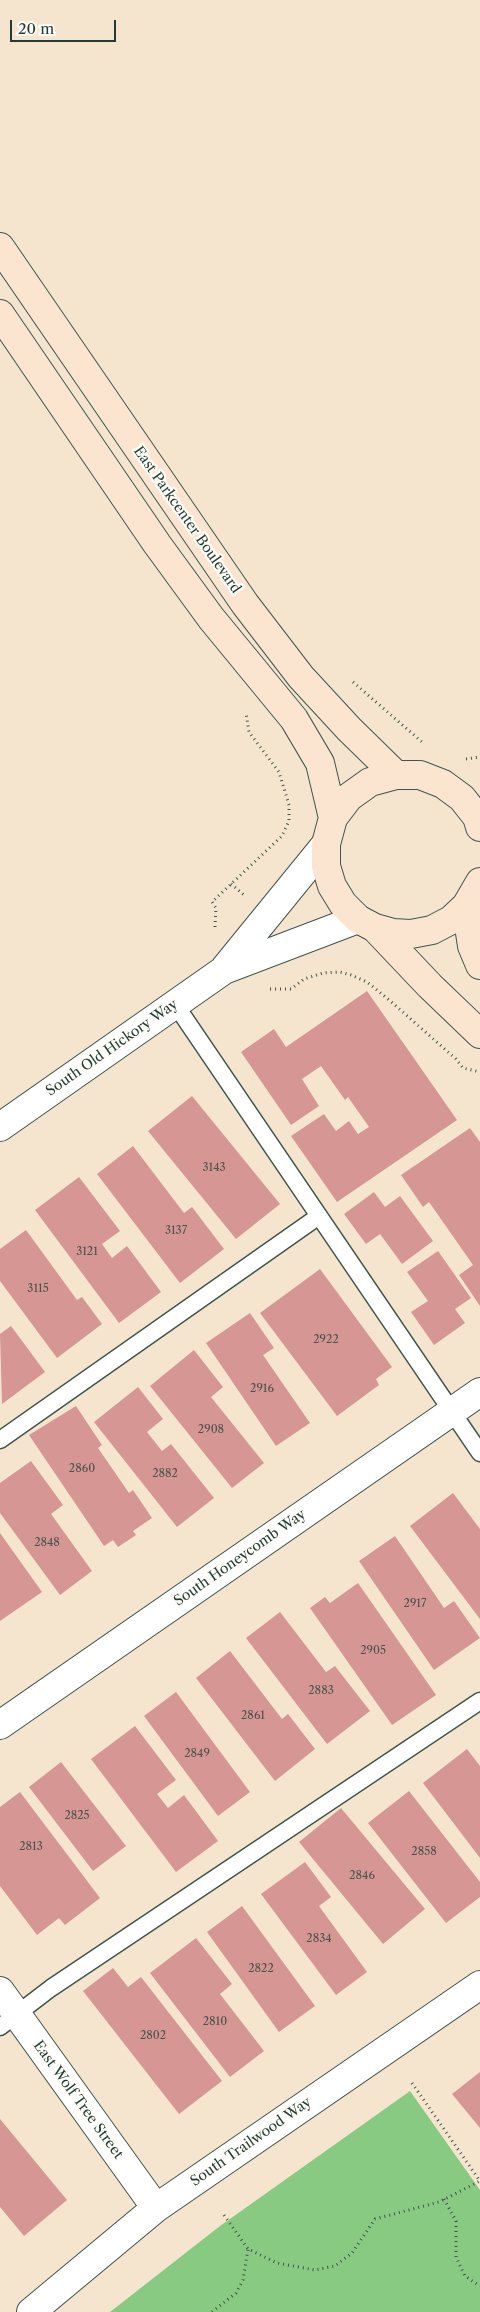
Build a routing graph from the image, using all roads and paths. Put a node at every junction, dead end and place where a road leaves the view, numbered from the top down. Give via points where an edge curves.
1 (0, 247) edge
2 (0, 314) edge
3 (352, 681) dead end
4 (249, 732) dead end
5 (423, 743) dead end
6 (480, 757) edge
7 (461, 759) dead end
8 (396, 775) junction
9 (471, 796) edge
10 (334, 818) junction
11 (480, 827) edge
12 (326, 844) junction
13 (480, 882) edge
14 (212, 902) dead end
15 (466, 906) junction
16 (367, 924) junction
17 (480, 965) edge
18 (224, 970) junction
19 (291, 989) dead end
20 (175, 1004) junction
21 (480, 1034) edge
22 (480, 1072) edge
23 (0, 1127) edge
24 (320, 1216) junction
25 (480, 1392) edge
26 (451, 1412) junction
27 (0, 1440) edge
28 (480, 1453) edge
29 (480, 1701) edge
30 (0, 1725) edge
31 (480, 1985) edge
32 (0, 1991) edge
33 (8, 2020) edge
34 (412, 2083) dead end
35 (480, 2181) edge
36 (444, 2199) junction
37 (156, 2208) junction
38 (224, 2215) dead end
39 (248, 2248) junction
40 (480, 2286) edge
41 (32, 2312) edge
42 (212, 2312) edge

1 - 8 street, East Parkcenter Boulevard via 245,604 301,676 349,730
2 - 10 street via 157,544 211,618 294,719 320,763
3 - 5 path
4 - 14 path via 278,772 289,805 289,821 282,836
6 - 7 path
8 - 9 street via 420,775
8 - 10 street via 370,782 349,797
9 - 11 street
10 - 12 street
12 - 16 street via 326,866 332,886 343,904
12 - 18 street, South Old Hickory Way
13 - 15 street
15 - 16 street via 451,920 432,930 411,934 393,933
15 - 17 street via 472,946
16 - 18 street, South Old Hickory Way
16 - 21 street
18 - 20 street, South Old Hickory Way
19 - 22 path via 304,979 323,973 352,975 388,999 463,1068
20 - 23 street, South Old Hickory Way
20 - 24 lane
24 - 26 lane
24 - 27 lane
25 - 26 street, South Honeycomb Way
26 - 28 lane
26 - 30 street, South Honeycomb Way
29 - 33 lane
31 - 37 street, South Trailwood Way
32 - 33 street, East Wolf Tree Street
33 - 37 street, East Wolf Tree Street
34 - 35 path
35 - 36 path
36 - 39 path via 375,2219 352,2253 335,2266 315,2270 277,2263
36 - 40 path via 456,2221 456,2257 465,2276
37 - 41 street, South Trailwood Way
38 - 39 path
39 - 42 path via 243,2280 236,2293

